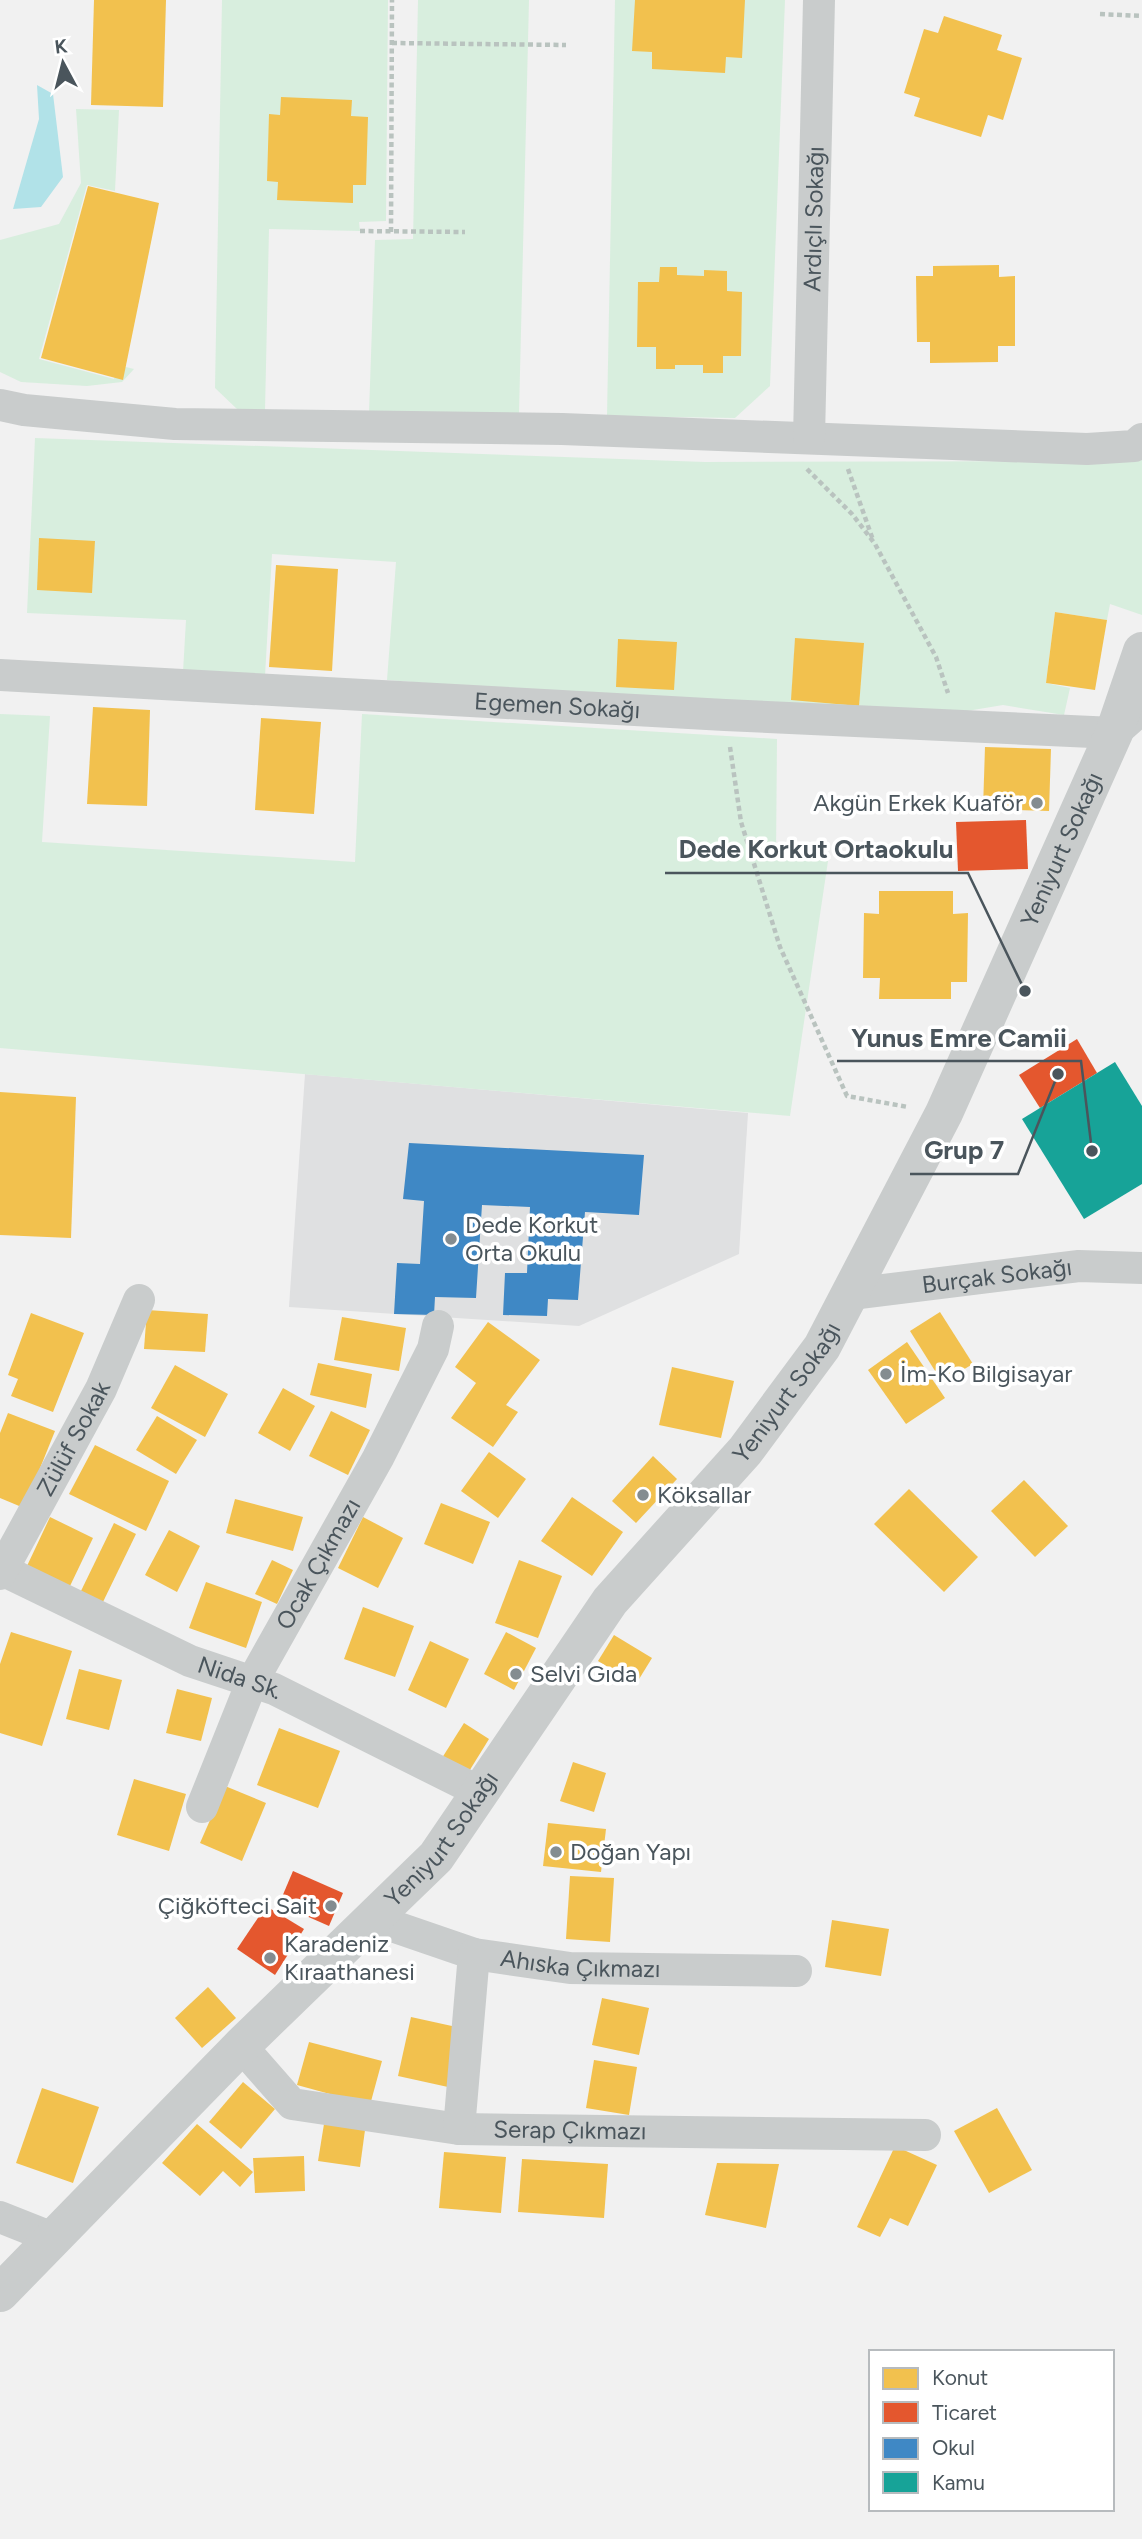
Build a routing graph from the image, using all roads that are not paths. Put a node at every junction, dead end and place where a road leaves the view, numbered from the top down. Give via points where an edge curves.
1 (819, 0) edge
2 (0, 405) edge
3 (809, 438) junction
4 (1142, 439) edge
5 (1142, 652) edge
6 (0, 675) edge
7 (1142, 708) edge
8 (1114, 733) junction
9 (1142, 1268) edge
10 (851, 1294) junction
11 (139, 1300) dead end
12 (438, 1326) dead end
13 (0, 1571) edge
14 (252, 1682) junction
15 (480, 1792) junction
16 (202, 1807) dead end
17 (372, 1919) junction
18 (474, 1954) junction
19 (796, 1971) dead end
20 (241, 2046) junction
21 (459, 2129) junction
22 (925, 2135) dead end
23 (0, 2217) edge
24 (53, 2238) junction
25 (0, 2293) edge

1 - 3 street, Ardıçlı Sokağı
2 - 3 street via 175,424 562,429
3 - 4 street via 1087,449 1134,446
5 - 8 street, Yeniyurt Sokağı
6 - 8 street, Egemen Sokağı
7 - 8 street
8 - 10 street, Yeniyurt Sokağı via 944,1113
9 - 10 street, Burçak Sokağı via 1079,1266
10 - 15 street, Yeniyurt Sokağı via 822,1347 745,1451 610,1601
11 - 13 street, Zülüf Sokak via 101,1388
12 - 14 street, Ocak Çıkmazı via 433,1349 378,1458
13 - 14 street, Nida Sk. via 191,1661
14 - 15 street, Nida Sk.
14 - 16 street, Ocak Çıkmazı
15 - 17 street, Yeniyurt Sokağı via 436,1857
17 - 18 street, Ahıska Çıkmazı
17 - 20 street, Yeniyurt Sokağı
18 - 19 street, Ahıska Çıkmazı via 570,1968
18 - 21 street
20 - 21 street, Serap Çıkmazı via 292,2104
20 - 24 street, Yeniyurt Sokağı
21 - 22 street, Serap Çıkmazı
23 - 24 street
24 - 25 street, Yeniyurt Sokağı

